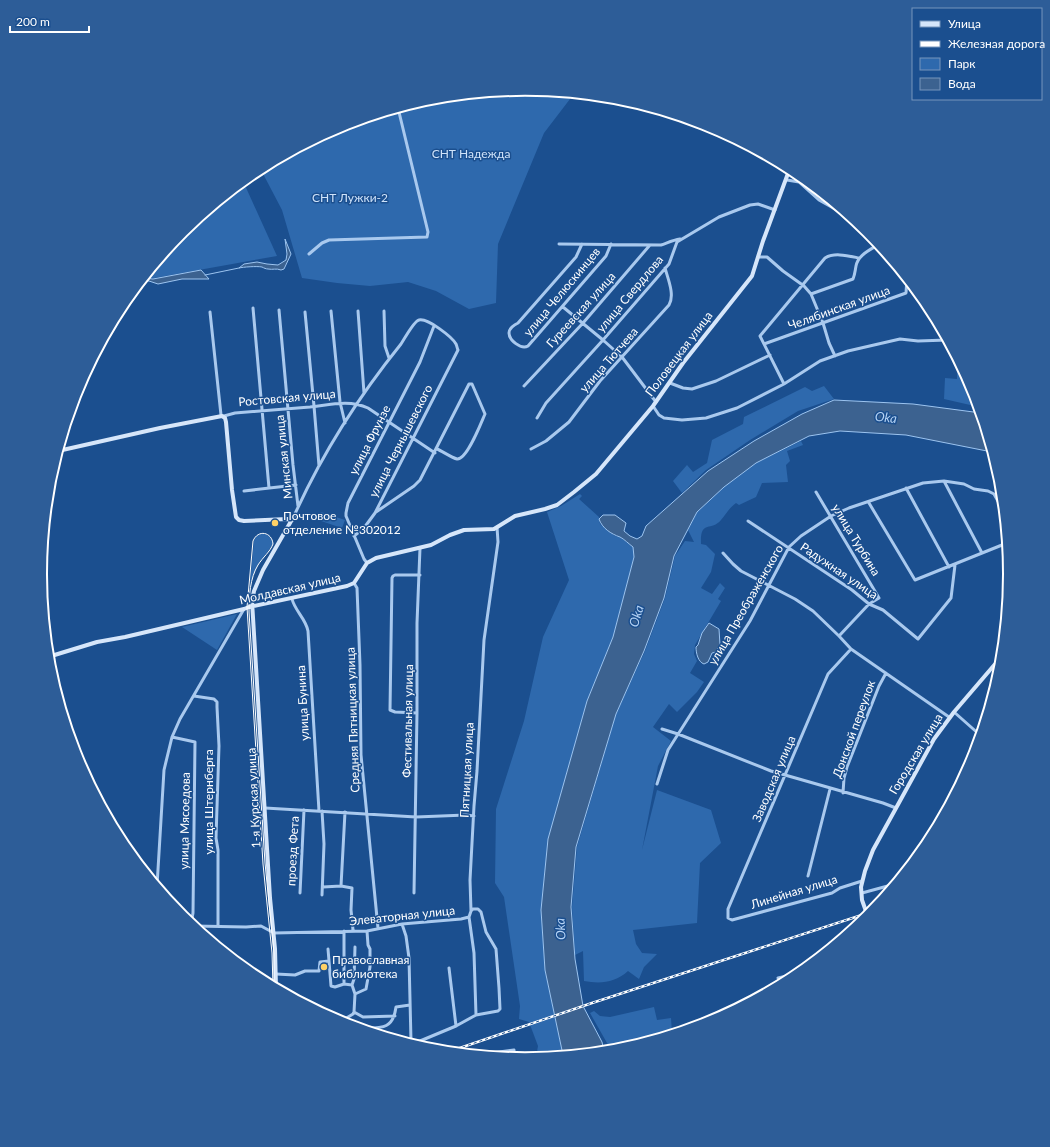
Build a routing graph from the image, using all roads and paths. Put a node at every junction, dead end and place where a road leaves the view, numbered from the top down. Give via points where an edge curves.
1 (399, 113) edge
2 (788, 174) edge
3 (787, 180) junction
4 (832, 207) edge
5 (775, 210) junction
6 (681, 239) junction
7 (558, 244) dead end
8 (582, 244) junction
9 (611, 244) junction
10 (650, 245) junction
11 (874, 248) edge
12 (309, 254) dead end
13 (758, 257) junction
14 (859, 258) junction
15 (665, 268) junction
16 (804, 286) junction
17 (906, 286) edge
18 (811, 294) junction
19 (563, 307) junction
20 (253, 308) dead end
21 (279, 310) dead end
22 (384, 310) dead end
23 (331, 311) dead end
24 (358, 311) dead end
25 (210, 312) dead end
26 (305, 312) dead end
27 (583, 323) junction
28 (823, 323) junction
29 (434, 326) junction
30 (603, 340) junction
31 (942, 340) edge
32 (764, 344) junction
33 (770, 356) junction
34 (835, 356) junction
35 (622, 357) junction
36 (389, 358) junction
37 (670, 383) junction
38 (784, 384) junction
39 (524, 386) dead end
40 (364, 393) junction
41 (340, 402) junction
42 (656, 402) junction
43 (357, 404) junction
44 (314, 406) junction
45 (653, 406) junction
46 (288, 408) junction
47 (262, 411) junction
48 (222, 416) junction
49 (537, 418) dead end
50 (344, 422) junction
51 (389, 423) junction
52 (413, 438) junction
53 (437, 448) junction
54 (531, 449) dead end
55 (63, 450) edge
56 (434, 452) junction
57 (319, 468) junction
58 (944, 481) junction
59 (296, 485) junction
60 (269, 488) junction
61 (906, 488) junction
62 (244, 491) dead end
63 (816, 492) dead end
64 (997, 500) edge
65 (869, 502) junction
66 (298, 506) junction
67 (375, 513) junction
68 (831, 516) junction
69 (293, 518) junction
70 (748, 521) dead end
71 (497, 527) junction
72 (354, 536) junction
73 (1002, 545) edge
74 (420, 548) junction
75 (789, 548) junction
76 (723, 553) dead end
77 (982, 553) junction
78 (367, 563) junction
79 (955, 565) junction
80 (949, 567) junction
81 (420, 575) junction
82 (354, 583) junction
83 (770, 585) junction
84 (292, 599) junction
85 (869, 604) junction
86 (252, 606) junction
87 (244, 609) junction
88 (839, 636) junction
89 (851, 649) junction
90 (54, 655) edge
91 (994, 665) edge
92 (886, 673) junction
93 (194, 696) junction
94 (954, 712) junction
95 (417, 713) junction
96 (949, 717) junction
97 (662, 729) dead end
98 (976, 732) edge
99 (678, 734) junction
100 (172, 737) junction
101 (786, 775) junction
102 (657, 784) dead end
103 (830, 789) junction
104 (843, 793) junction
105 (265, 808) junction
106 (896, 808) junction
107 (304, 810) junction
108 (321, 811) junction
109 (345, 812) junction
110 (367, 815) junction
111 (474, 816) junction
112 (416, 817) junction
113 (808, 876) dead end
114 (157, 878) edge
115 (862, 881) junction
116 (323, 886) junction
117 (341, 886) junction
118 (886, 886) edge
119 (300, 893) dead end
120 (414, 893) dead end
121 (862, 893) junction
122 (322, 895) dead end
123 (865, 909) edge
124 (471, 911) junction
125 (192, 916) edge
126 (469, 917) junction
127 (732, 920) joint
128 (402, 924) junction
129 (203, 926) edge
130 (218, 926) junction
131 (378, 928) junction
132 (344, 930) junction
133 (353, 930) junction
134 (366, 931) junction
135 (274, 933) junction
136 (355, 947) dead end
137 (328, 949) dead end
138 (329, 961) junction
139 (449, 968) dead end
140 (276, 974) junction
141 (276, 981) edge
142 (344, 984) junction
143 (352, 985) junction
144 (355, 994) junction
145 (410, 1004) junction
146 (354, 1012) junction
147 (476, 1015) junction
148 (395, 1016) junction
149 (349, 1018) edge
150 (456, 1026) junction
151 (376, 1027) edge
152 (411, 1037) edge
153 (421, 1040) edge

1 - 12 street via 427,237 330,240 322,242
2 - 3 street, Половецкая улица
3 - 4 street via 799,182 819,200
3 - 5 street, Половецкая улица
5 - 6 street via 758,204 750,205 719,217
5 - 13 street, Половецкая улица
6 - 10 street via 661,245
6 - 15 street, улица Свердлова via 677,242
7 - 8 street
8 - 9 street
8 - 19 street, улица Челюскинцев via 576,257 511,328 510,337 524,349
9 - 10 street
9 - 19 street, улица Челюскинцев via 606,256
10 - 27 street, Гуреевская улица
11 - 14 street
13 - 16 street via 767,257
13 - 37 street, Половецкая улица via 752,276
14 - 16 street via 827,256
14 - 18 street via 853,279
15 - 30 street, улица Свердлова
15 - 35 street, улица Тютчева via 671,290 671,302
16 - 18 street
16 - 32 street via 760,336
17 - 28 street, Челябинская улица via 906,293
18 - 28 street
19 - 27 street
20 - 47 street
21 - 46 street, Минская улица
22 - 36 street via 385,346
23 - 41 street
24 - 40 street
25 - 48 street
26 - 44 street
27 - 30 street
27 - 39 street, Гуреевская улица
28 - 32 street, Челябинская улица
28 - 34 street
29 - 36 street via 432,322 416,322
29 - 51 street, улица Фрунзе via 420,362
29 - 52 street, улица Чернышевского via 444,332 456,344 458,350
30 - 35 street
30 - 49 street, улица Свердлова via 546,403
31 - 34 street via 900,339
32 - 33 street
33 - 37 street via 716,381 692,388
33 - 38 street
34 - 38 street via 820,361
35 - 42 street
35 - 54 street, улица Тютчева via 569,422 546,441
36 - 40 street
37 - 42 street, Половецкая улица
38 - 45 street via 737,408 706,418 664,418
40 - 43 street
41 - 43 street, Ростовская улица
41 - 44 street, Ростовская улица
41 - 50 street
42 - 45 street, Половецкая улица
43 - 50 street
43 - 51 street, Ростовская улица via 368,408
44 - 46 street, Ростовская улица
44 - 57 street
45 - 71 street, Половецкая улица via 596,474 574,492 557,505 515,516
46 - 47 street, Ростовская улица
46 - 59 street, Минская улица
47 - 48 street, Ростовская улица via 235,412
47 - 60 street
48 - 55 street, Ростовская улица
48 - 69 street via 226,422 235,515 244,521
50 - 57 street
51 - 52 street, Ростовская улица
51 - 72 street, улица Фрунзе via 348,503 346,516
52 - 56 street, Ростовская улица
52 - 67 street, улица Чернышевского
53 - 53 street via 469,384 472,384 485,414 475,438 464,457 457,459
53 - 56 street
56 - 67 street via 420,480
57 - 66 street
58 - 61 street, улица Преображенского
58 - 64 street, улица Преображенского via 988,491
58 - 77 street
59 - 60 street
59 - 66 street, Минская улица
60 - 62 street
61 - 65 street, улица Преображенского
61 - 80 street
63 - 68 street, улица Турбина
65 - 68 street, улица Преображенского
65 - 80 street via 914,580
66 - 69 street
67 - 72 street, улица Чернышевского
68 - 75 street, улица Преображенского via 801,536
68 - 85 street, улица Турбина via 879,598
69 - 86 street, 1-я Курская улица via 263,570 254,591
70 - 75 street, Радужная улица
71 - 74 street via 489,530 464,530
71 - 111 street, Пятницкая улица via 498,542 484,640
72 - 78 street, улица Фрунзе
73 - 77 street
74 - 78 street via 376,558
74 - 81 street, Фестивальная улица
75 - 83 street, улица Преображенского
75 - 85 street, Радужная улица
76 - 83 street via 741,570
77 - 79 street
78 - 82 street, Молдавская улица
79 - 80 street
79 - 85 street, Радужная улица via 951,598 918,639 883,610
81 - 95 street, Фестивальная улица
81 - 95 street via 393,576 391,601 390,710
82 - 84 street, Молдавская улица
82 - 110 street, Средняя Пятницкая улица via 357,588 361,755
83 - 88 street via 813,611
83 - 99 street, улица Преображенского
84 - 86 street, Молдавская улица
84 - 108 street, улица Бунина via 308,631
85 - 88 street
86 - 87 street, Молдавская улица
86 - 105 street, 1-я Курская улица
87 - 90 street, Молдавская улица via 97,642
87 - 93 street
88 - 89 street
89 - 92 street
89 - 101 street, Заводская улица via 828,674
91 - 94 street, Городская улица
92 - 96 street
92 - 104 street, Донской переулок via 847,767
93 - 100 street
93 - 130 street, улица Штернберга via 214,700 217,707
94 - 96 street, Городская улица
94 - 98 street
95 - 112 street, Фестивальная улица
96 - 106 street, Городская улица
97 - 99 street
99 - 101 street
99 - 102 street, улица Преображенского via 668,750
100 - 114 street via 164,770
100 - 125 street, улица Мясоедова via 195,742
101 - 103 street
101 - 127 street, Заводская улица via 728,909 728,918
103 - 104 street
103 - 113 street, Донской переулок
104 - 106 street
105 - 107 street
105 - 135 street, 1-я Курская улица
106 - 115 street, Городская улица via 873,850
107 - 108 street
107 - 119 street, проезд Фета
108 - 109 street
108 - 116 street, улица Бунина via 324,844
109 - 110 street
109 - 117 street
110 - 112 street
110 - 131 street, Средняя Пятницкая улица
111 - 112 street
111 - 124 street, Пятницкая улица
112 - 120 street, Фестивальная улица
115 - 121 street, Городская улица
115 - 127 street, Линейная улица via 832,893
116 - 117 street
116 - 122 street, улица Бунина
117 - 133 street via 352,888
118 - 121 street
121 - 123 street, Городская улица
124 - 126 street, Пятницкая улица
124 - 147 street via 476,908 481,912 486,932 496,949 499,988 500,1009
126 - 128 street, Элеваторная улица
126 - 147 street, Пятницкая улица via 474,953
128 - 131 street, Элеваторная улица
128 - 145 street via 409,958
129 - 130 street, Элеваторная улица
130 - 135 street, Элеваторная улица via 261,926
131 - 134 street, Элеваторная улица
132 - 133 street, Элеваторная улица
132 - 135 street, Элеваторная улица
132 - 142 street
133 - 134 street, Элеваторная улица
134 - 144 street via 370,949 368,985 366,989
135 - 140 street, 1-я Курская улица
136 - 143 street
137 - 138 street
138 - 140 street via 320,962 319,971 305,971 295,975
138 - 142 street via 331,986
139 - 150 street
140 - 141 street, 1-я Курская улица
142 - 143 street
143 - 144 street
144 - 146 street
145 - 148 street via 396,1007
145 - 152 street
146 - 148 street via 363,1017
146 - 149 street
147 - 150 street
148 - 151 street via 388,1025
150 - 153 street

